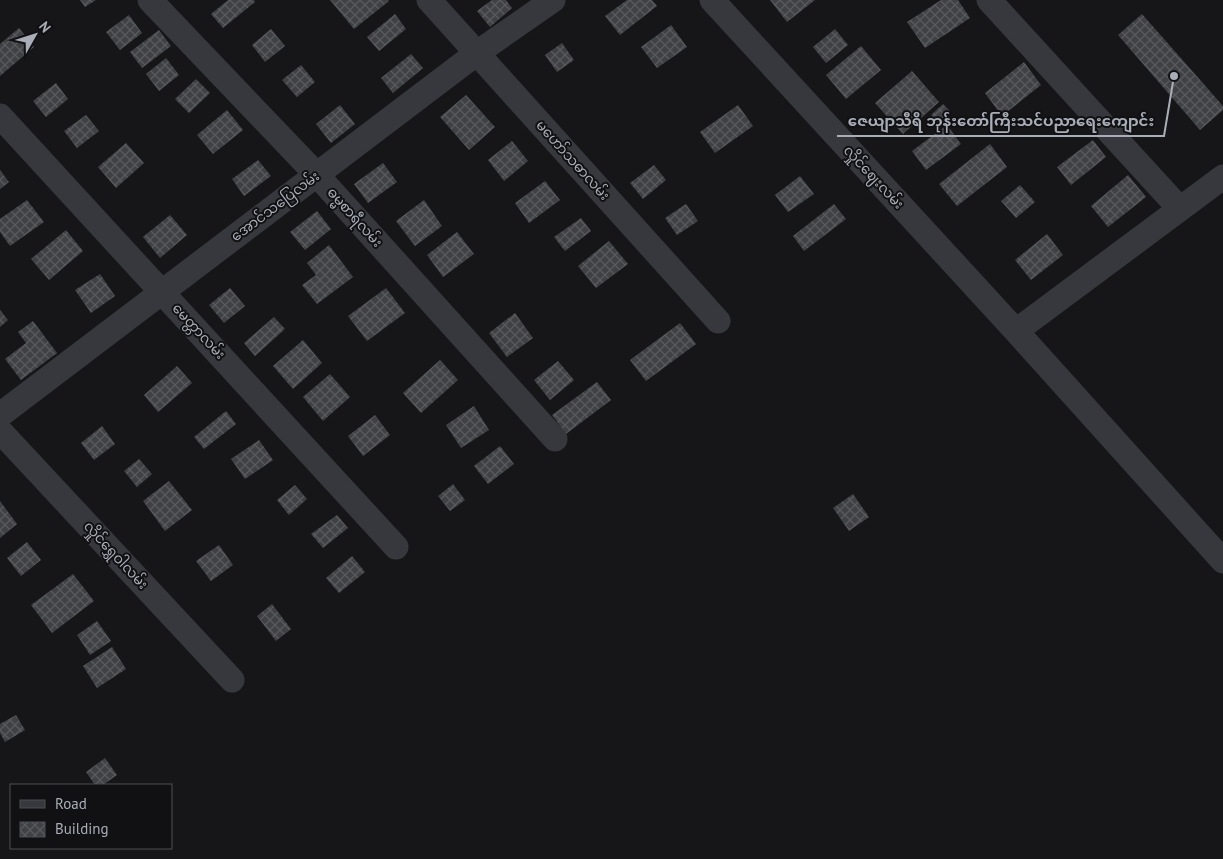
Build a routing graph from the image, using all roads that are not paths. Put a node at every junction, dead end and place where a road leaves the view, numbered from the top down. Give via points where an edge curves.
1 (150, 0) edge
2 (429, 0) edge
3 (553, 0) edge
4 (712, 0) edge
5 (989, 0) edge
6 (477, 53) junction
7 (0, 116) edge
8 (317, 175) junction
9 (1223, 177) edge
10 (1180, 209) junction
11 (163, 292) junction
12 (718, 321) dead end
13 (1016, 332) junction
14 (0, 415) edge
15 (0, 431) edge
16 (555, 439) dead end
17 (396, 547) dead end
18 (1223, 561) edge
19 (232, 680) dead end

1 - 8 street, ဓမ္မစာရီလမ်း
2 - 6 street, မဟော်သဓာလမ်း
3 - 6 street, အောင်သပြေလမ်း
4 - 13 street, လှိုင်ဈေးလမ်း
5 - 10 street
6 - 8 street, အောင်သပြေလမ်း
6 - 12 street, မဟော်သဓာလမ်း
7 - 11 street, မေတ္တာလမ်း
8 - 11 street, အောင်သပြေလမ်း
8 - 16 street, ဓမ္မစာရီလမ်း
9 - 10 street
10 - 13 street
11 - 14 street, အောင်သပြေလမ်း
11 - 17 street, မေတ္တာလမ်း
13 - 18 street, လှိုင်ဈေးလမ်း
15 - 19 street, လှိုင်ရွှေဝါလမ်း

